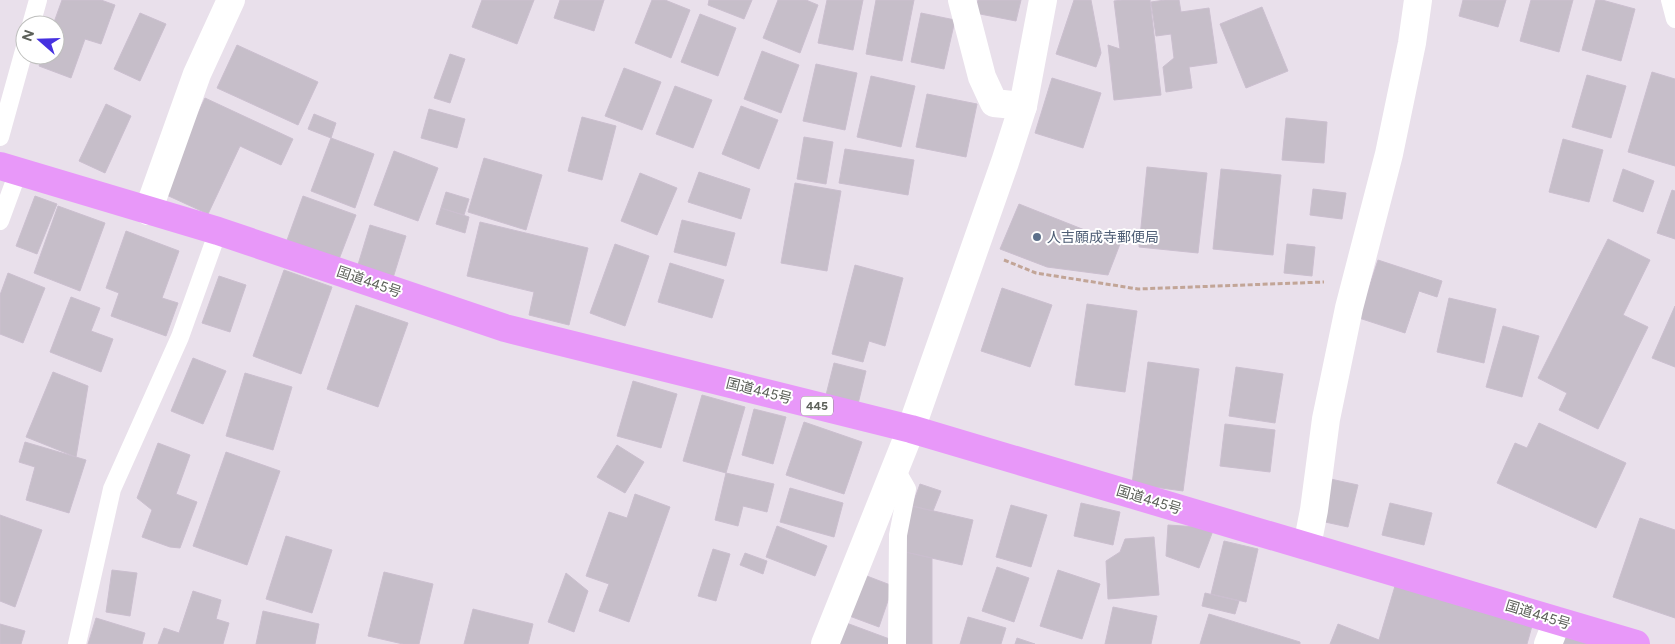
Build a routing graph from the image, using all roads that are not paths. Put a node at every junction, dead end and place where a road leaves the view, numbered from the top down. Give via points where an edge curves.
1 (38, 0) edge
2 (231, 0) edge
3 (962, 0) edge
4 (1043, 0) edge
5 (1418, 0) edge
6 (1670, 0) edge
7 (34, 15) edge
8 (1675, 19) edge
9 (20, 65) edge
10 (1023, 106) junction
11 (0, 137) edge
12 (9, 169) edge
13 (148, 211) junction
14 (0, 221) edge
15 (218, 231) junction
16 (911, 429) junction
17 (895, 468) junction
18 (1307, 546) junction
19 (1552, 632) edge
20 (77, 644) edge
21 (825, 644) edge
22 (896, 644) edge
23 (1636, 644) edge

1 - 7 lane
2 - 13 street via 197,74
3 - 10 street via 982,77 994,103
4 - 10 street
5 - 18 street via 1389,154 1356,281 1326,419
6 - 8 lane
9 - 11 lane
10 - 16 street
12 - 13 highway, 国道445号 / 445
12 - 14 lane
13 - 15 highway, 国道445号 / 445
15 - 16 highway, 国道445号 / 445 via 505,328
15 - 20 lane via 180,337 112,489
16 - 17 street
16 - 18 highway, 国道445号 / 445
17 - 21 street
17 - 22 lane via 907,489 898,535
18 - 19 highway, 国道445号 / 445
19 - 23 highway, 国道445号 / 445

